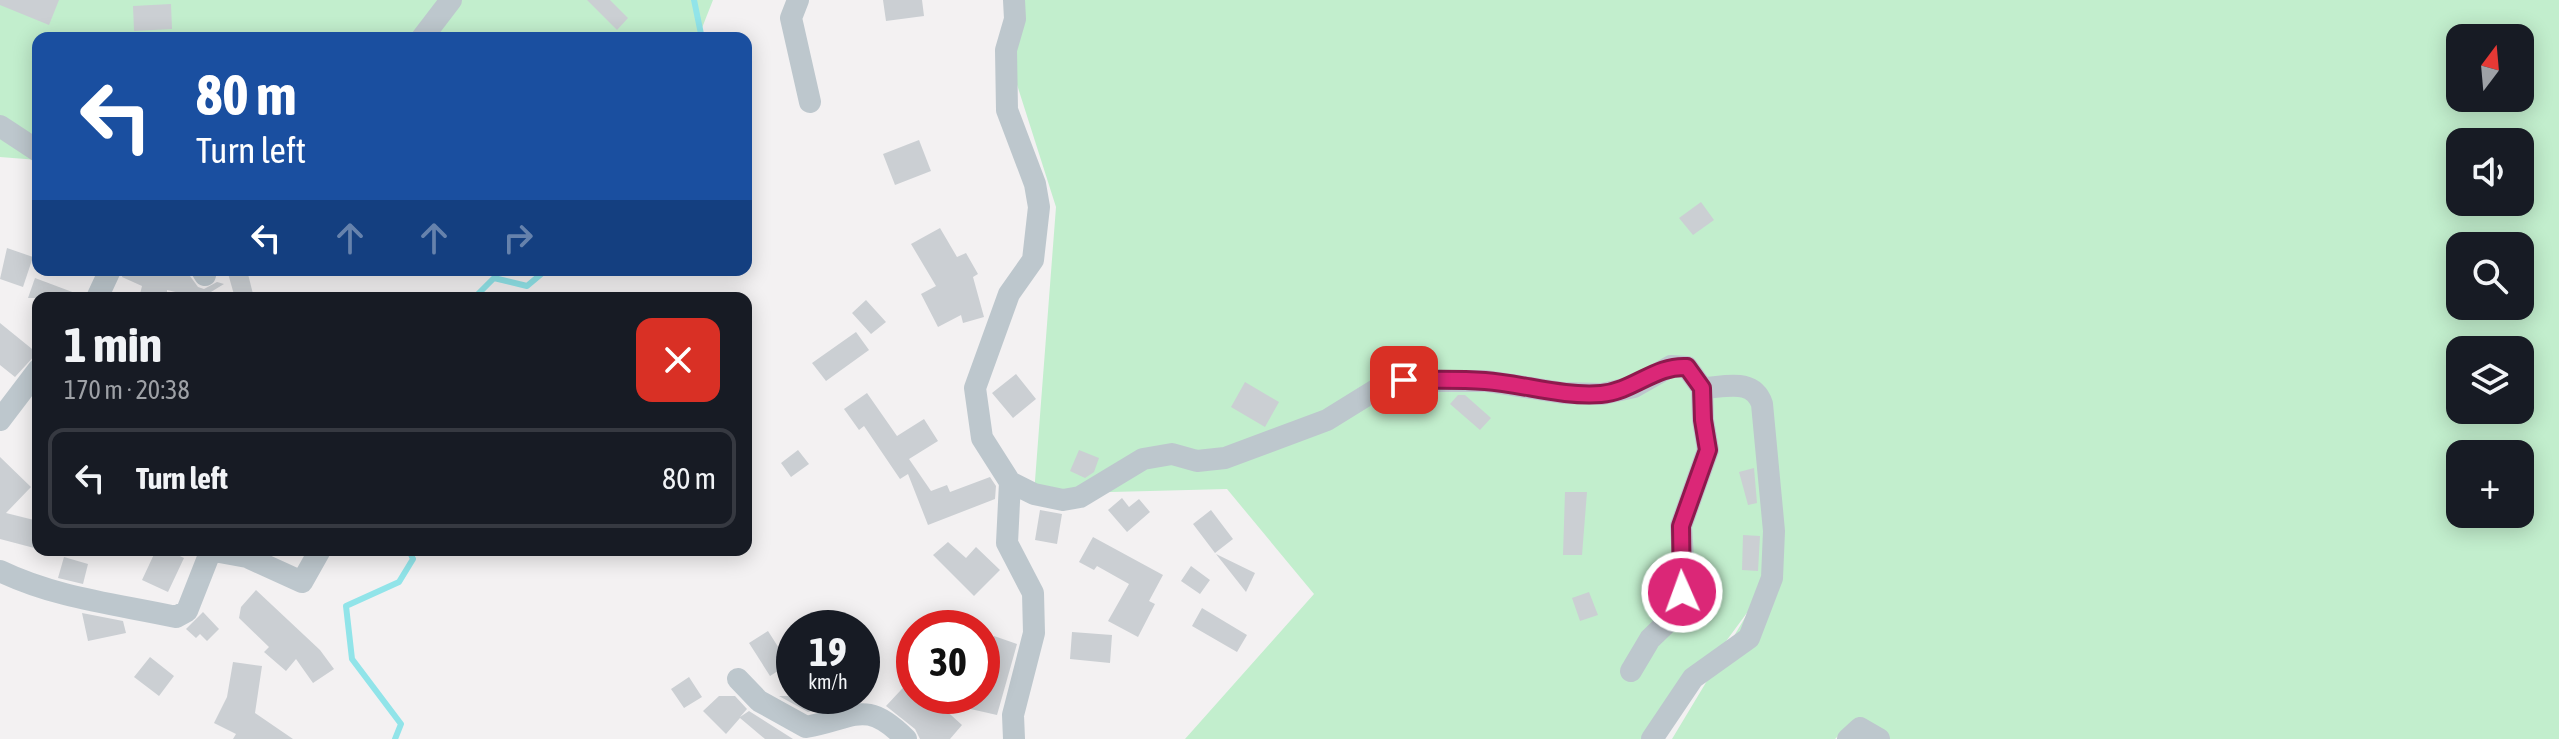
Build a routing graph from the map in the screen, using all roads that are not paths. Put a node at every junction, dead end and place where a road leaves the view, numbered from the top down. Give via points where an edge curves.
1 (451, 0) edge
2 (798, 0) edge
3 (1014, 0) edge
4 (427, 32) edge
5 (810, 102) dead end
6 (0, 126) edge
7 (32, 147) edge
8 (32, 378) edge
9 (1702, 388) junction
10 (0, 420) edge
11 (1010, 482) junction
12 (211, 556) edge
13 (241, 556) edge
14 (317, 556) edge
15 (0, 571) edge
16 (1631, 671) dead end
17 (738, 679) dead end
18 (906, 739) edge
19 (1014, 739) edge
20 (1652, 739) edge
21 (1848, 739) edge
22 (1879, 739) edge

1 - 4 street
2 - 5 street via 791,18
3 - 11 street via 1006,50 1007,110 1039,207 1033,260 1009,294 975,388 982,438
6 - 7 street
8 - 10 street
9 - 11 street via 1687,367 1671,366 1634,387 1602,394 1486,381 1390,381 1327,420 1240,453 1197,461 1172,454 1143,459 1080,497 1063,500 1034,494
9 - 16 street via 1708,450 1681,526 1681,609 1650,639
9 - 20 street via 1748,385 1758,392 1774,531 1772,578 1749,638 1693,678
11 - 19 street via 1007,543 1033,593 1034,633 1017,693
12 - 15 street via 187,611 176,617 66,598
13 - 14 street via 302,582
17 - 18 street via 759,701 806,727 863,711 886,719
21 - 22 street via 1860,728

